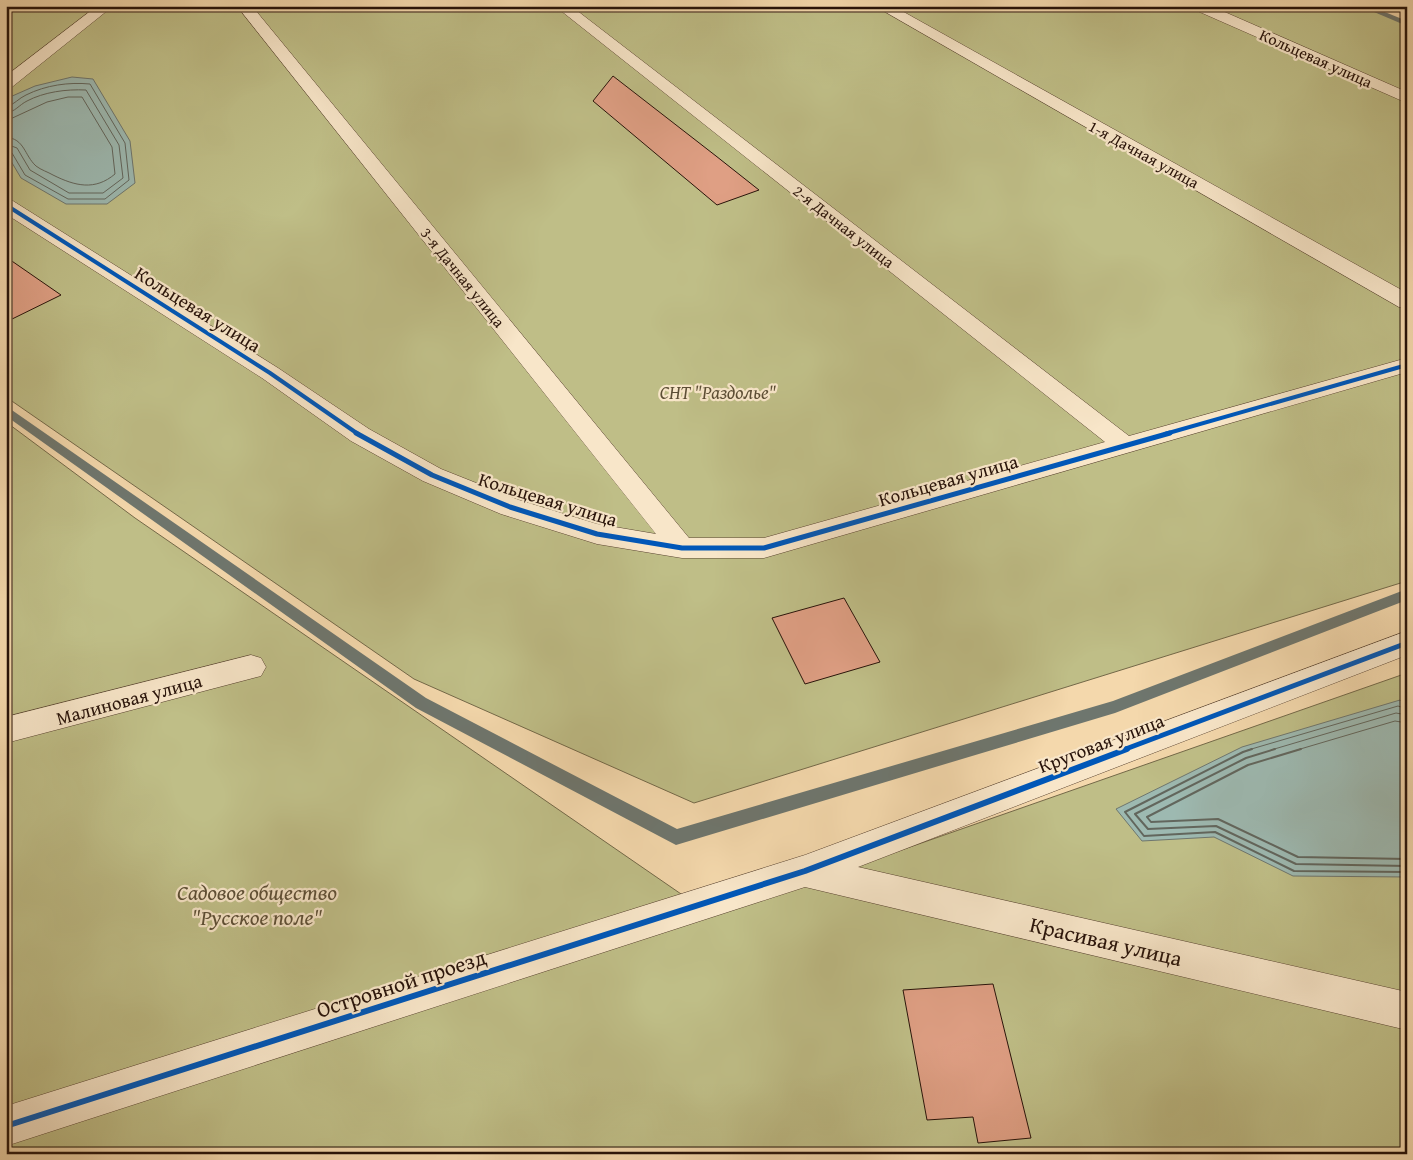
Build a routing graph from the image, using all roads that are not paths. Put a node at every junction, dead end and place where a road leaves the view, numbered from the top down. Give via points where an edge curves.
1 (106, 6) edge
2 (244, 6) edge
3 (562, 6) edge
4 (882, 6) edge
5 (1198, 6) edge
6 (6, 84) edge
7 (1407, 98) edge
8 (6, 205) edge
9 (1407, 302) edge
10 (1407, 365) edge
11 (1126, 446) junction
12 (682, 548) junction
13 (1407, 643) edge
14 (251, 667) dead end
15 (6, 730) edge
16 (805, 871) junction
17 (1407, 1011) edge
18 (6, 1126) edge

1 - 6 street
2 - 12 street, 3-я Дачная улица
3 - 11 street, 2-я Дачная улица
4 - 9 street, 1-я Дачная улица
5 - 7 street, Кольцевая улица
8 - 12 street, Кольцевая улица via 270,373 360,435 432,475 510,507 597,534
10 - 11 street, Кольцевая улица
11 - 12 street, Кольцевая улица via 764,548
13 - 16 street, Круговая улица
14 - 15 street, Малиновая улица
16 - 17 street, Красивая улица
16 - 18 street, Островной проезд

